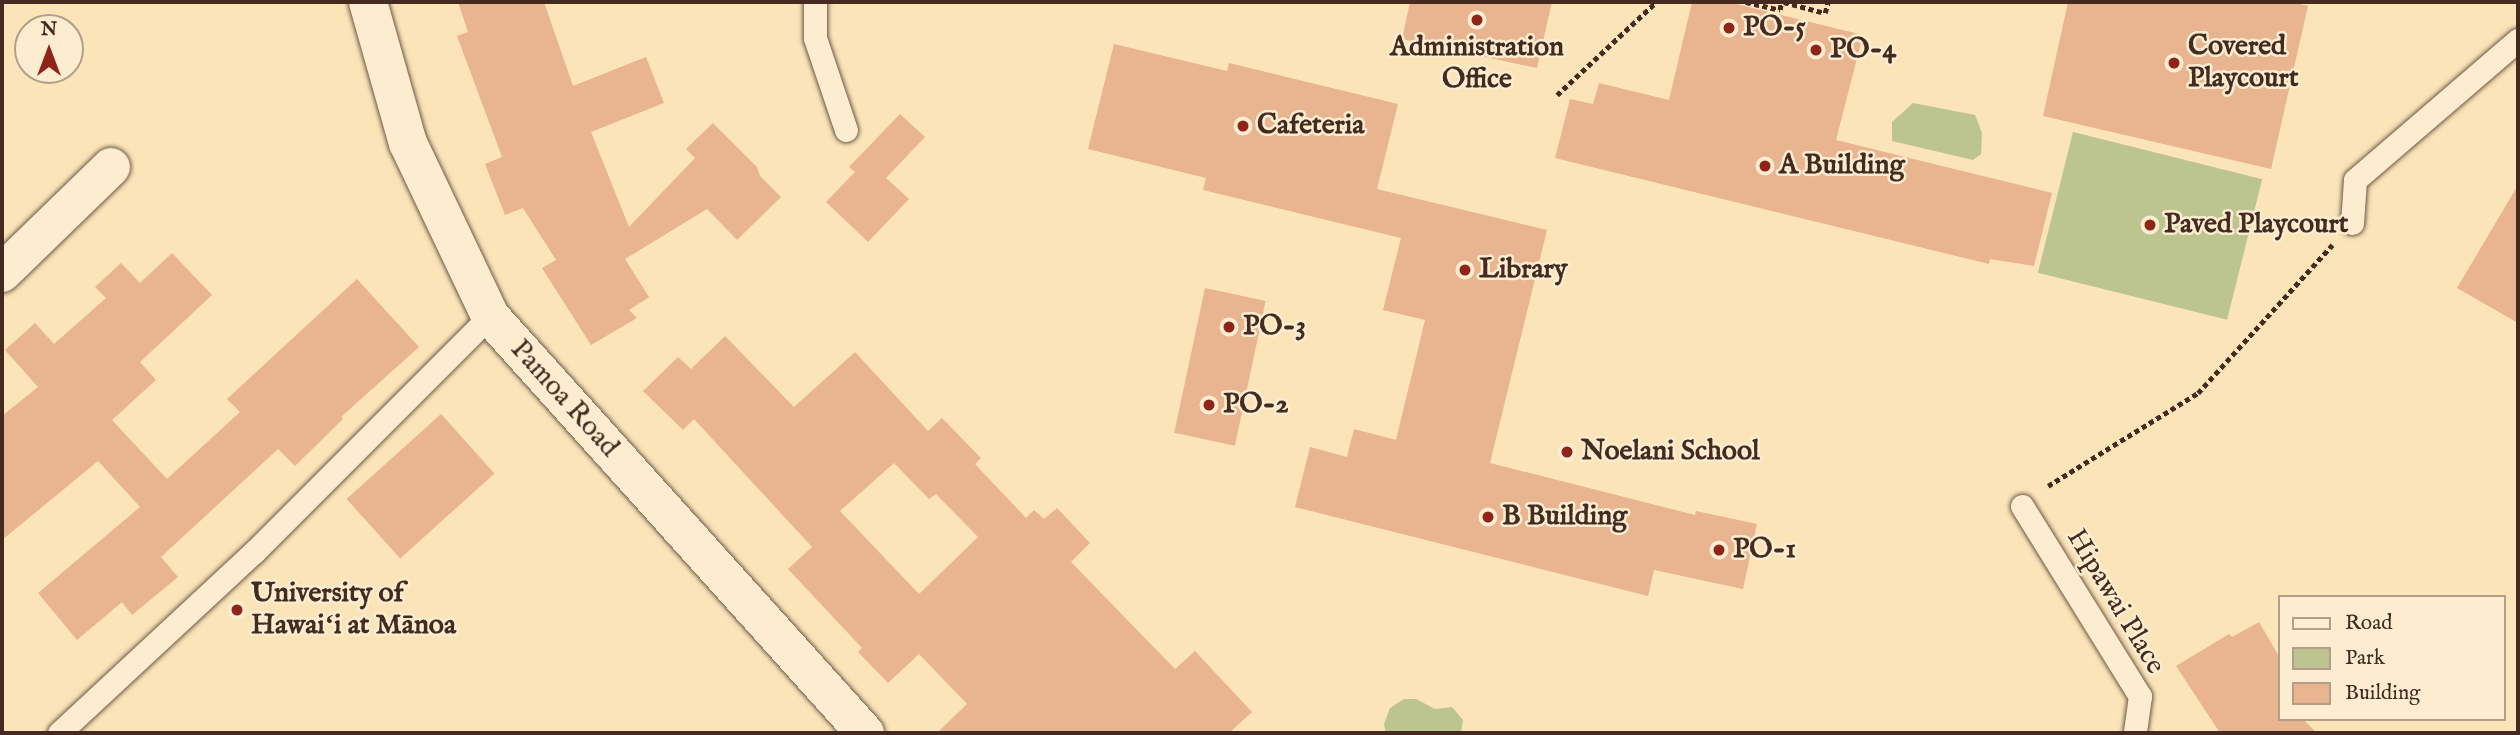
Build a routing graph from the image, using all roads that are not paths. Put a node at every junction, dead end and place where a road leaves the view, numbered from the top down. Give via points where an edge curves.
1 (368, 2) edge
2 (815, 2) edge
3 (2518, 40) edge
4 (846, 130) dead end
5 (111, 167) dead end
6 (2351, 223) road end
7 (2, 273) edge
8 (489, 316) junction
9 (2022, 506) road end
10 (59, 733) edge
11 (865, 733) edge
12 (2135, 733) edge

1 - 8 street, Pamoa Road via 408,143
2 - 4 lane via 815,38
3 - 6 lane via 2355,180
5 - 7 street
8 - 10 lane via 254,552
8 - 11 street, Pamoa Road
9 - 12 lane, Hipawai Place via 2140,696

